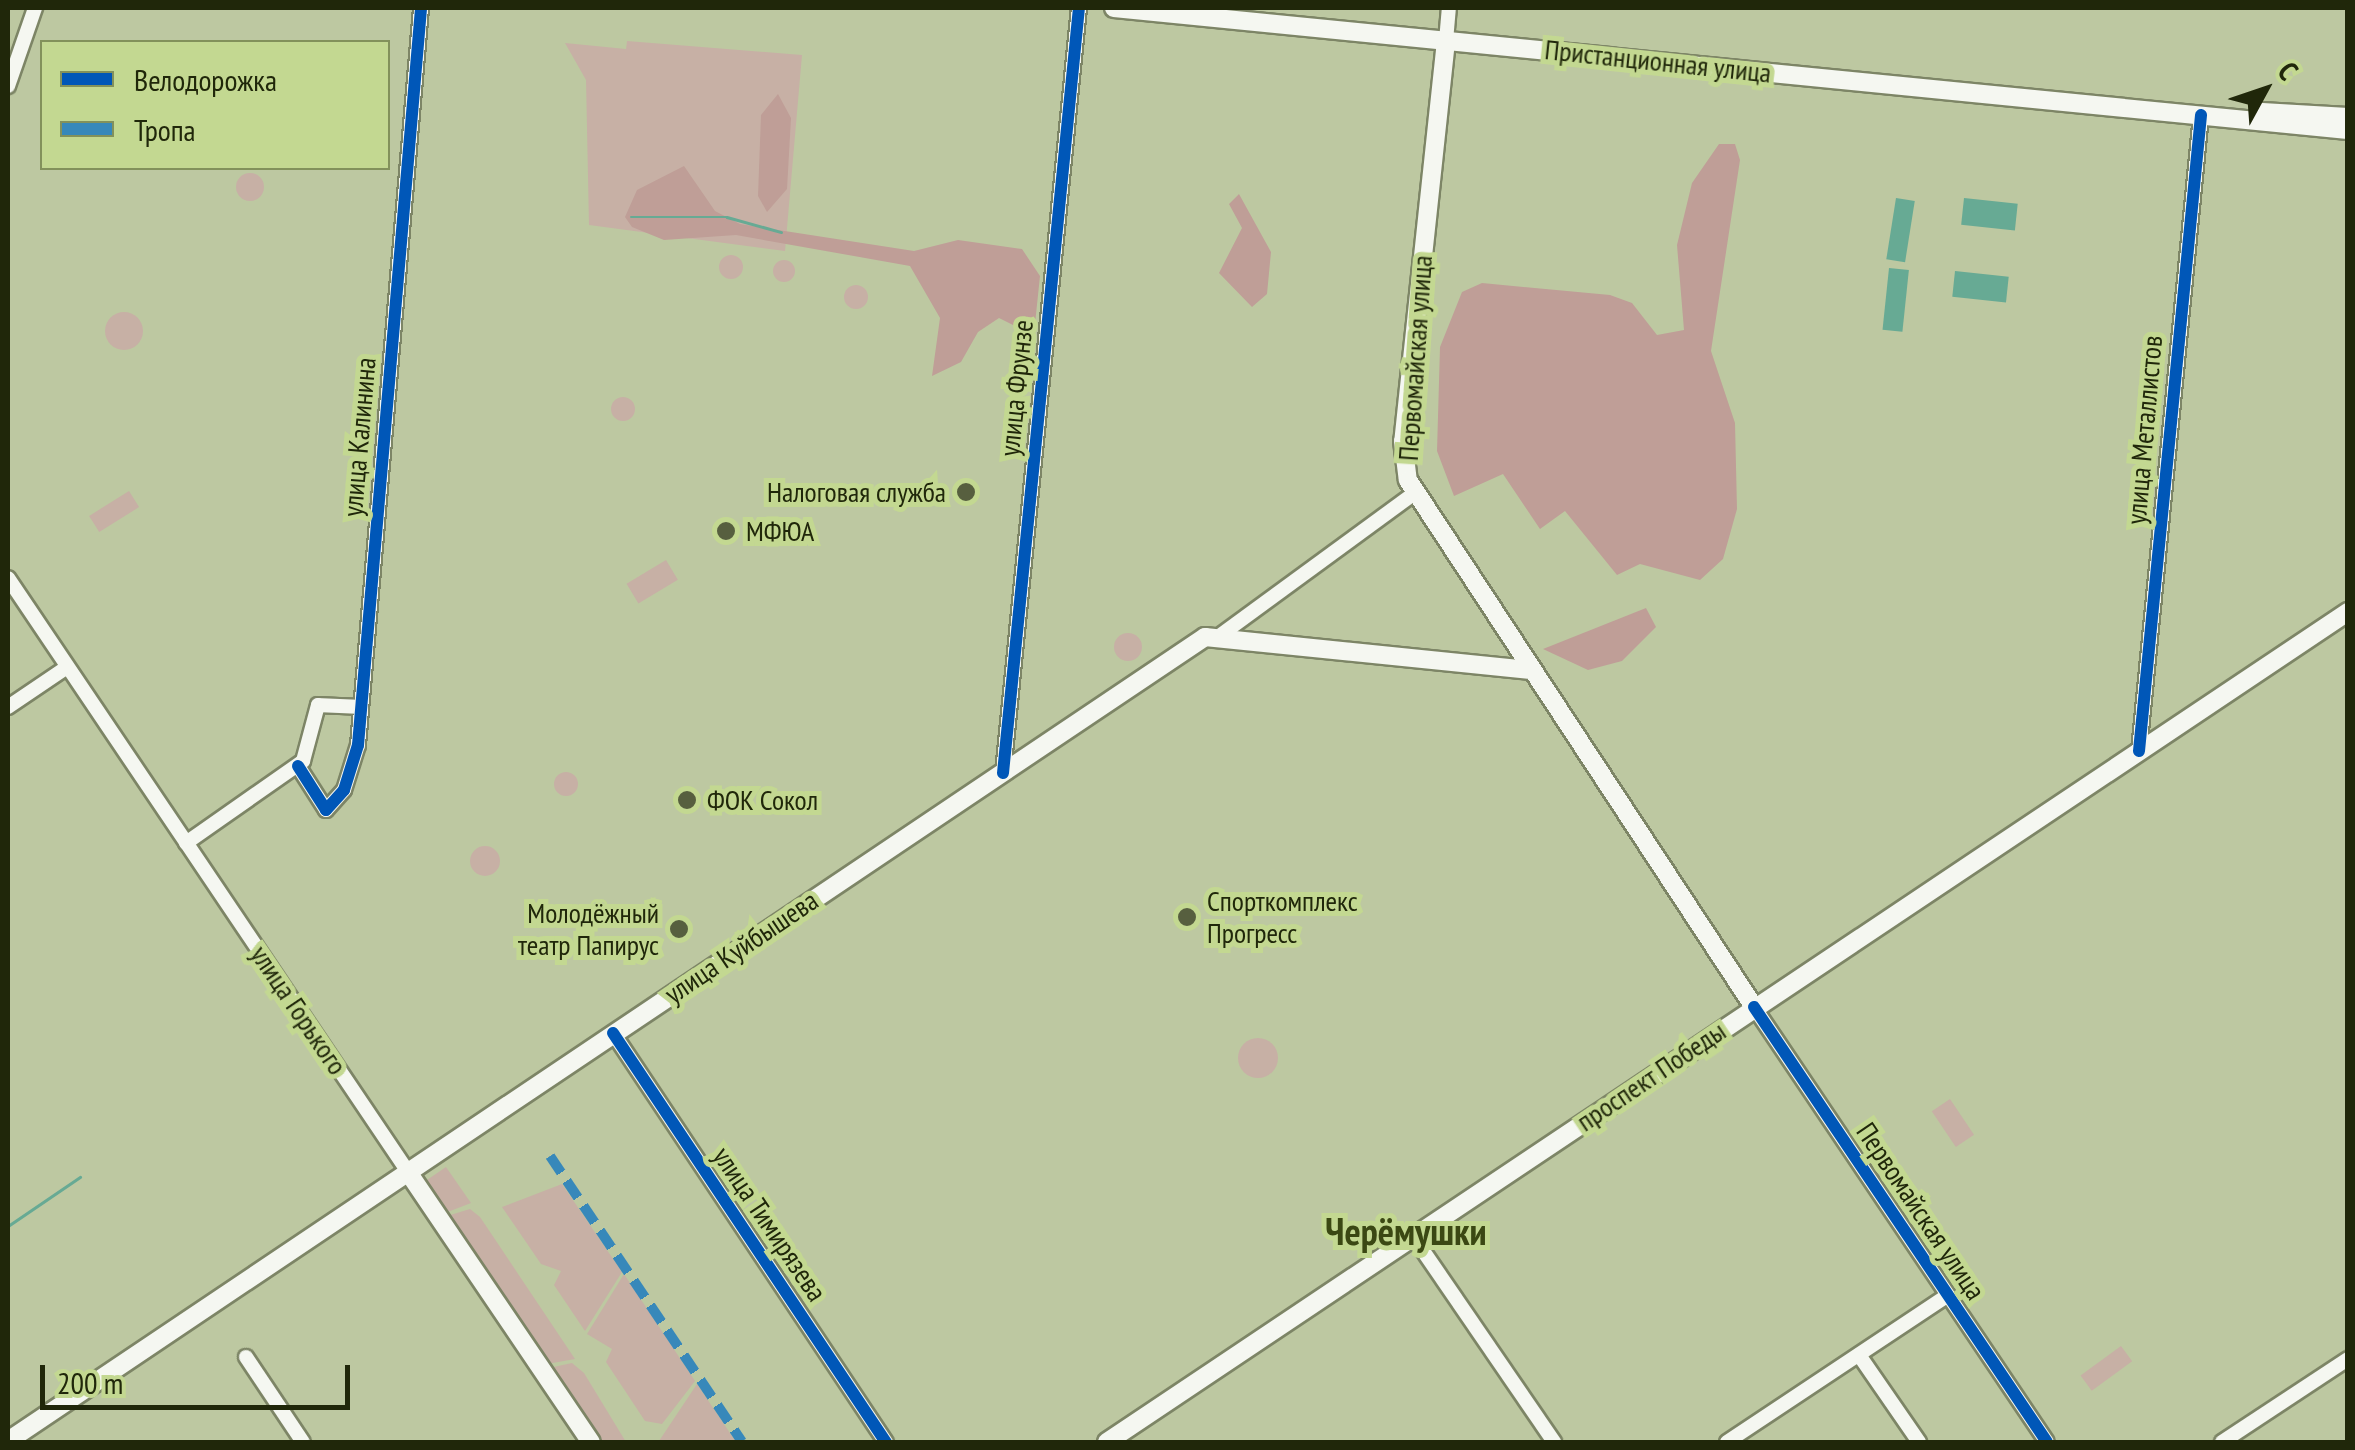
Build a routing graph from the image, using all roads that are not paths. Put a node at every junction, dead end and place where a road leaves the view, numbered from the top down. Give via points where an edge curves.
1 (35, 8) edge
2 (421, 8) edge
3 (1079, 8) edge
4 (1114, 8) edge
5 (1450, 8) edge
6 (1446, 41) junction
7 (8, 86) edge
8 (2201, 115) junction
9 (2348, 117) edge
10 (2348, 130) edge
11 (1413, 494) junction
12 (8, 578) edge
13 (2348, 612) edge
14 (1222, 634) junction
15 (67, 668) junction
16 (1528, 670) junction
17 (8, 707) edge
18 (361, 708) junction
19 (2139, 751) junction
20 (298, 766) junction
21 (1003, 773) junction
22 (186, 843) junction
23 (1754, 1007) junction
24 (613, 1033) junction
25 (408, 1172) junction
26 (1414, 1236) junction
27 (1947, 1296) junction
28 (1859, 1354) junction
29 (246, 1357) dead end
30 (2348, 1359) edge
31 (10, 1439) edge
32 (303, 1442) edge
33 (590, 1442) edge
34 (886, 1442) edge
35 (1107, 1442) edge
36 (1554, 1442) edge
37 (1727, 1442) edge
38 (1919, 1442) edge
39 (2047, 1442) edge
40 (2222, 1442) edge

1 - 7 street
2 - 18 street, улица Калинина
3 - 21 street, улица Фрунзе
4 - 6 main road, Пристанционная улица
5 - 6 street
6 - 8 main road, Пристанционная улица
6 - 11 main road, Первомайская улица via 1403,441
8 - 9 main road, Пристанционная улица
8 - 10 main road, Пристанционная улица
8 - 19 street, улица Металлистов
11 - 14 street
11 - 16 main road, Первомайская улица
12 - 15 street, улица Горького
13 - 19 main road, проспект Победы
14 - 16 main road
14 - 21 main road, улица Куйбышева
15 - 17 street
15 - 22 street, улица Горького
16 - 23 main road, Первомайская улица
18 - 20 street via 318,705
18 - 20 street, улица Калинина via 353,770 326,810
19 - 23 main road, проспект Победы
20 - 22 street
21 - 24 main road, улица Куйбышева
22 - 25 street, улица Горького
23 - 26 main road, проспект Победы
23 - 27 street, Первомайская улица
24 - 25 main road, улица Куйбышева
24 - 34 street, улица Тимирязева
25 - 31 main road, улица Куйбышева
25 - 33 main road, улица Горького
26 - 35 main road, проспект Победы
26 - 36 street
27 - 28 street
27 - 39 street, Первомайская улица
28 - 37 street
28 - 38 street
29 - 32 street
30 - 40 street

